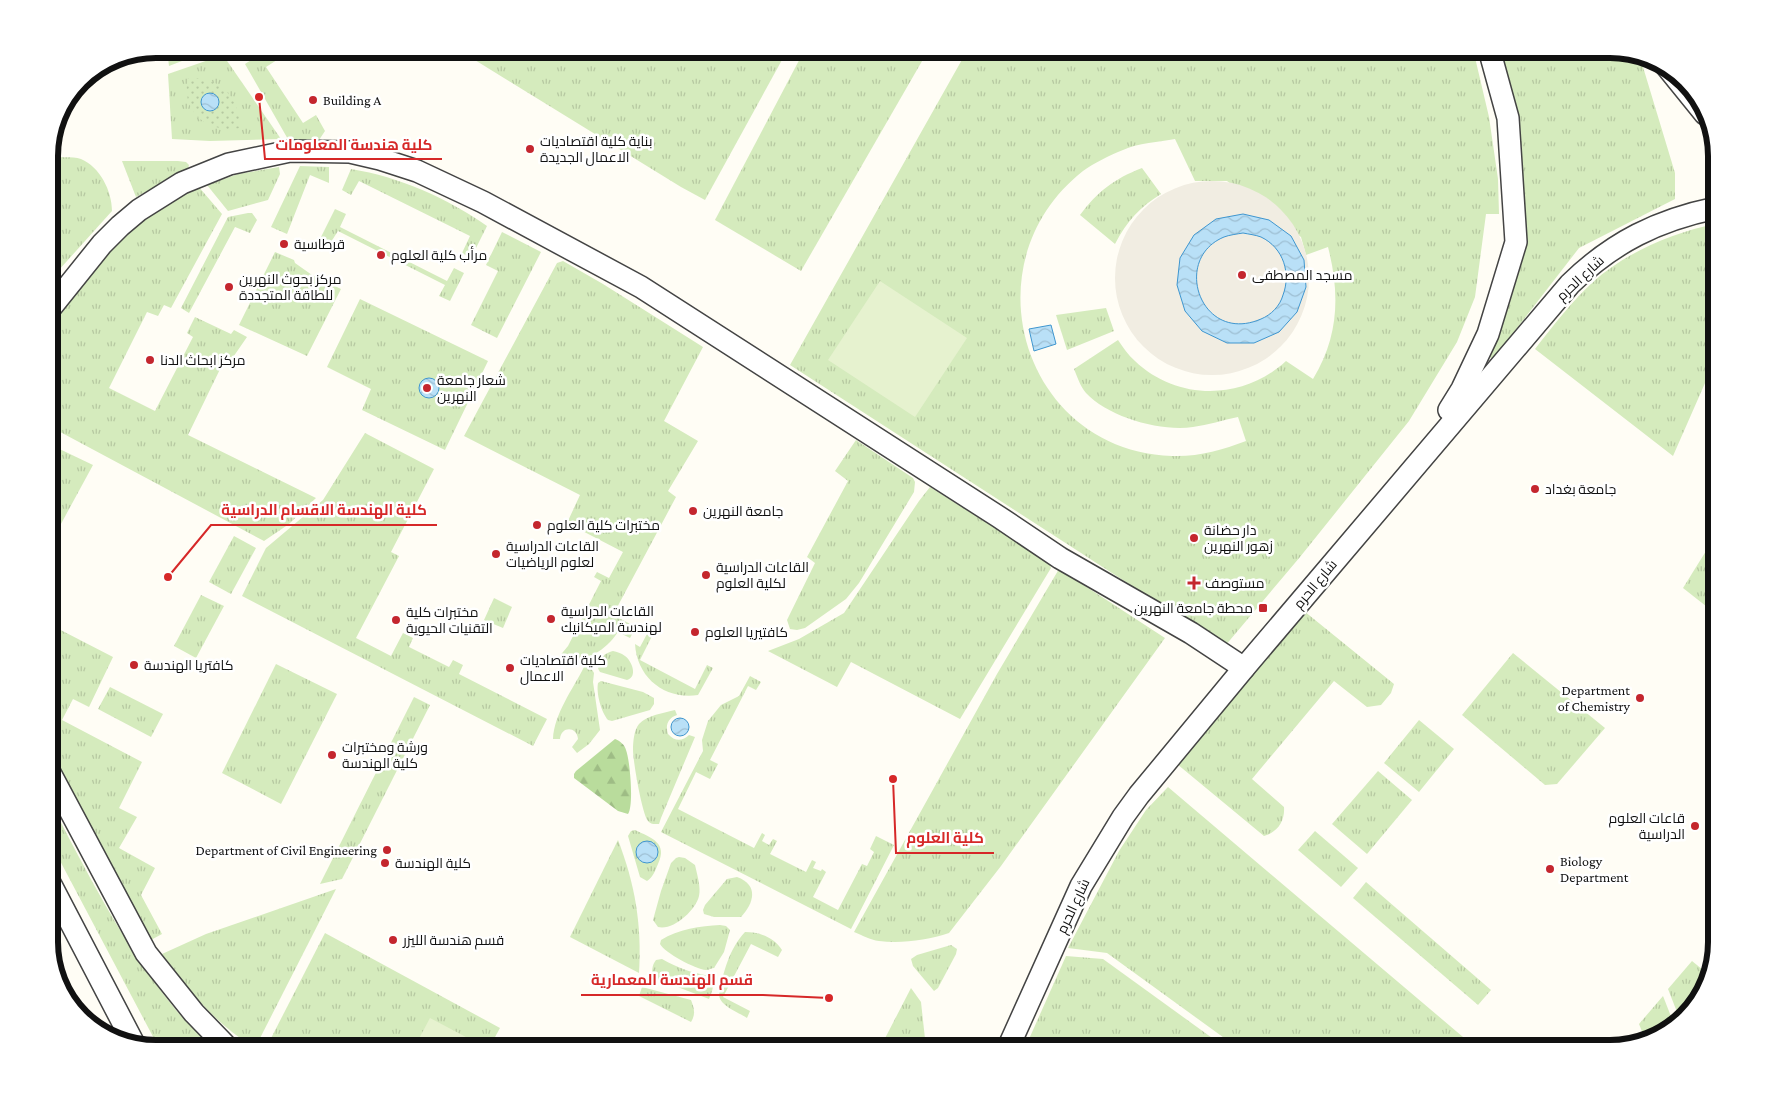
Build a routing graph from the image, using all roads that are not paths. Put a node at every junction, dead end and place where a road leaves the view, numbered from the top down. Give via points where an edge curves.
1 (1491, 58) edge
2 (1707, 210) edge
3 (58, 299) edge
4 (1418, 462) junction
5 (1244, 668) junction
6 (58, 787) edge
7 (58, 898) edge
8 (130, 1036) edge
9 (220, 1040) edge
10 (1012, 1040) edge

1 - 4 street via 1508,118 1516,242 1488,334 1462,389
2 - 4 street, شارع الحرم via 1646,230 1584,270
3 - 5 street via 102,244 139,210 182,183 229,164 290,151 350,152 417,170 641,287 1060,558
4 - 5 street, شارع الحرم
5 - 10 street, شارع الحرم via 1139,795 1108,840 1081,886
6 - 9 street via 146,953 177,994
7 - 8 street

